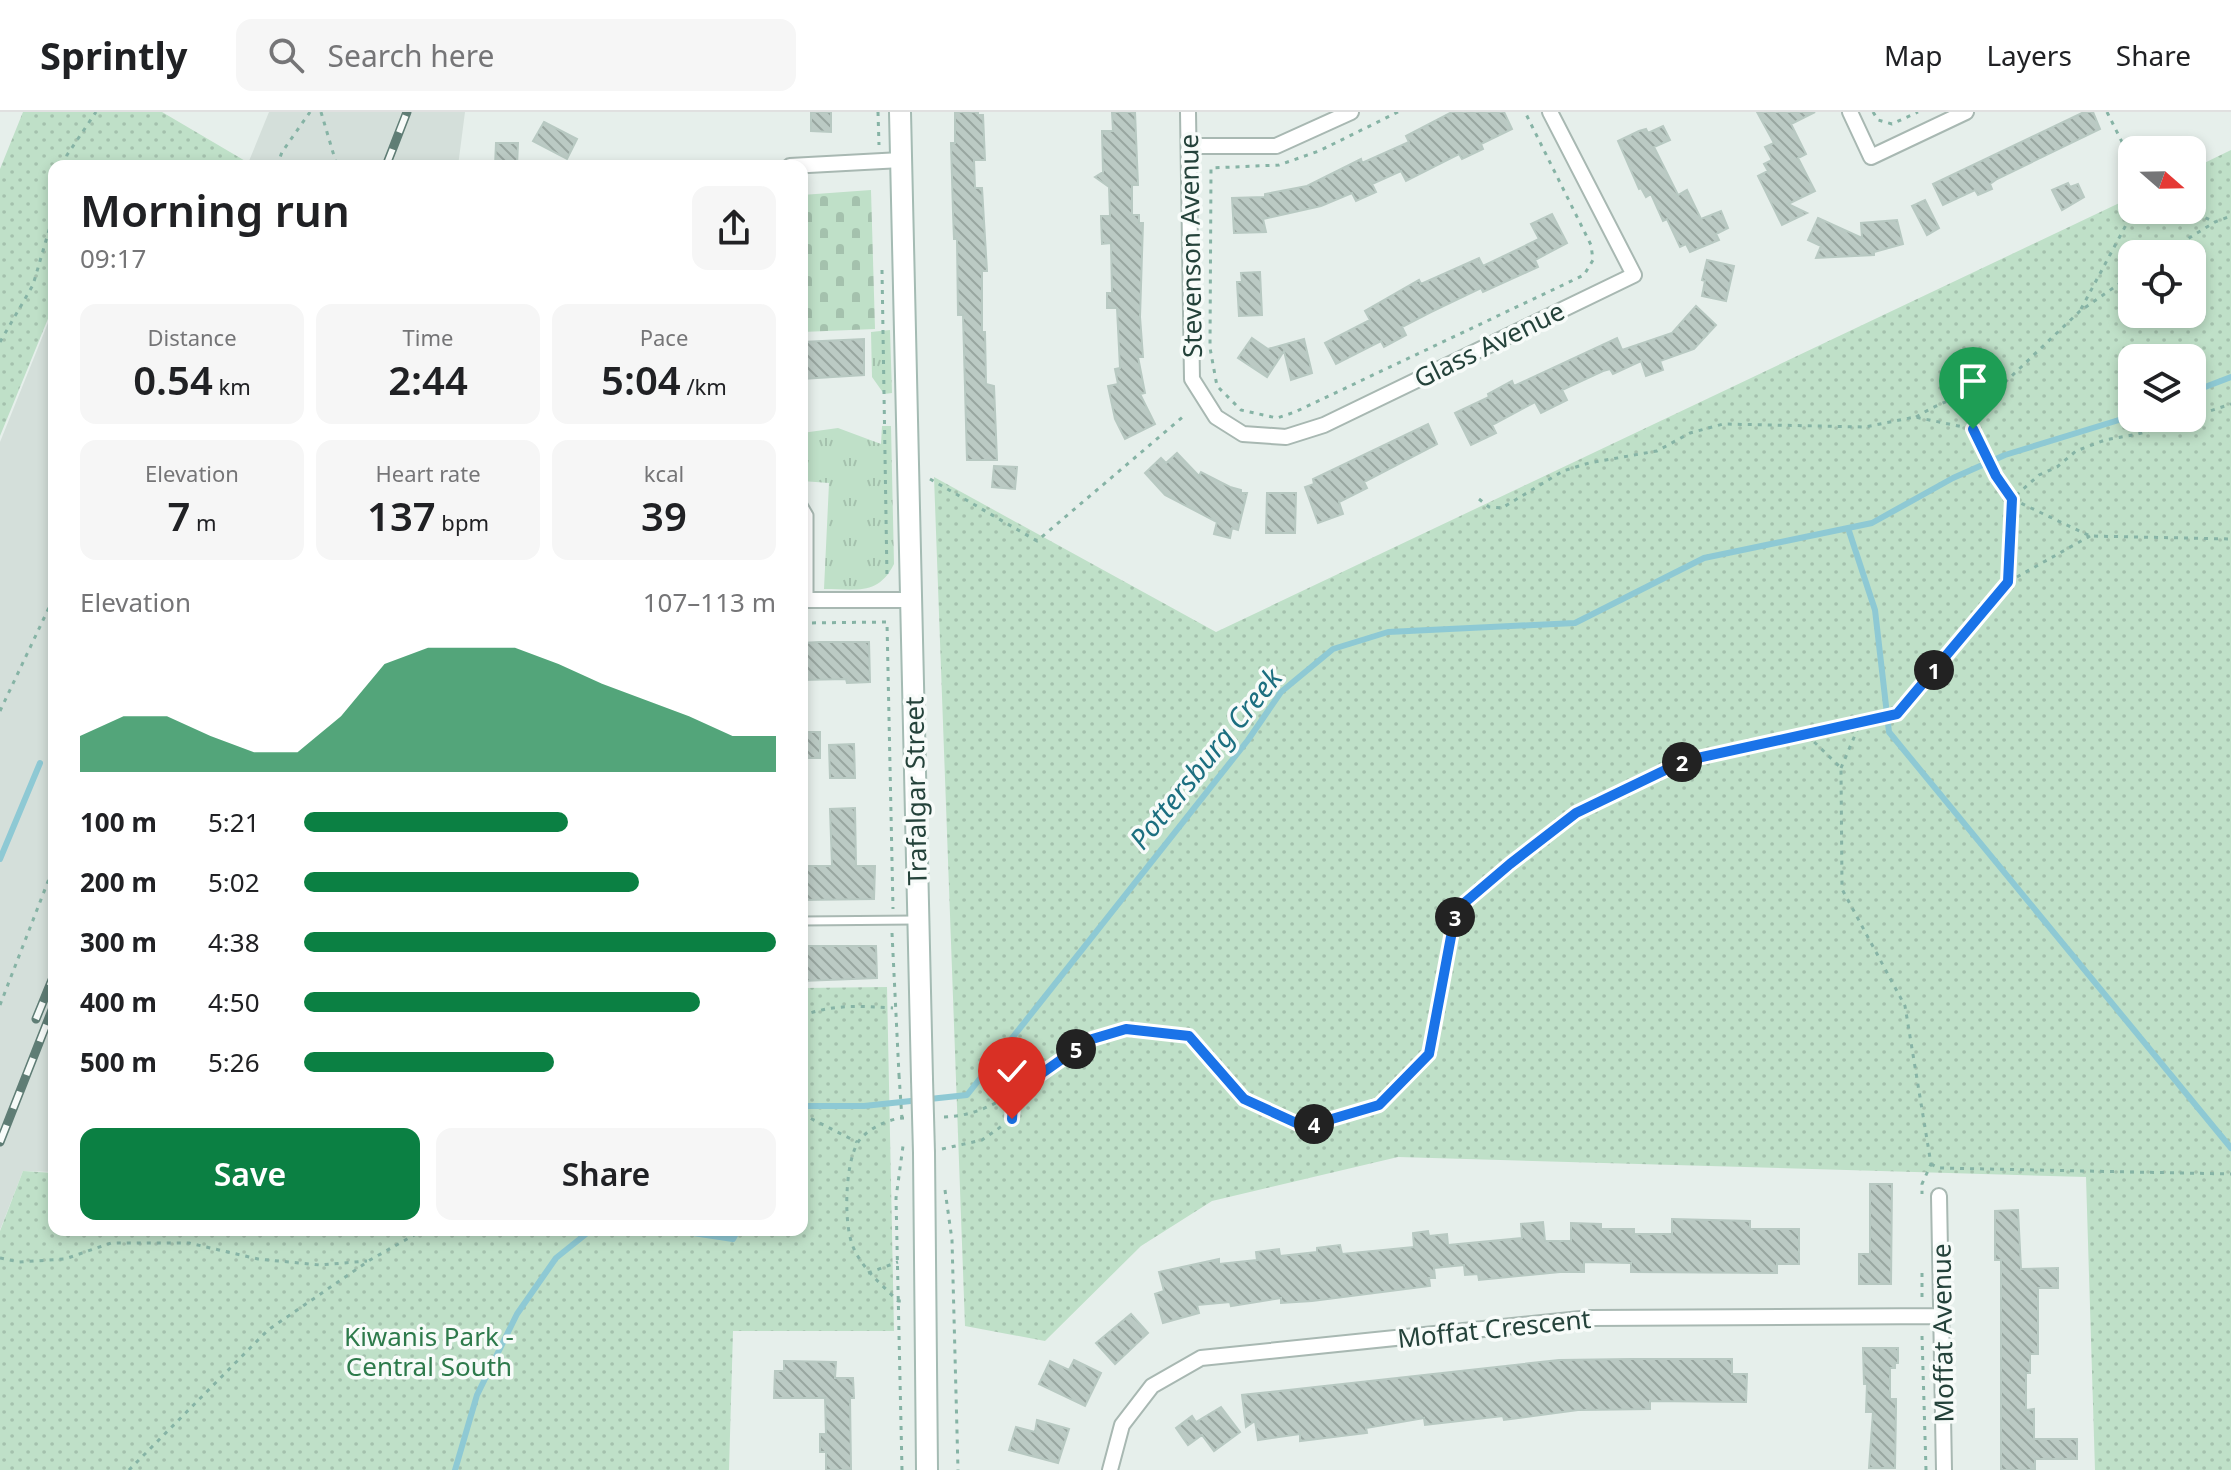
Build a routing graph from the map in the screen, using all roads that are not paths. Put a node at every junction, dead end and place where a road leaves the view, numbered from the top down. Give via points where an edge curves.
1 (900, 112) edge
2 (1188, 112) edge
3 (1351, 112) edge
4 (1550, 112) edge
5 (1850, 112) edge
6 (1966, 112) edge
7 (1189, 146) junction
8 (901, 160) junction
9 (808, 165) edge
10 (1192, 379) joint
11 (808, 513) edge
12 (808, 543) edge
13 (808, 600) edge
14 (910, 600) junction
15 (917, 920) junction
16 (808, 921) edge
17 (1939, 1196) dead end
18 (1941, 1316) junction
19 (927, 1470) edge
20 (1110, 1470) edge
21 (1944, 1470) edge

1 - 8 main road, Trafalgar Street
2 - 7 street, Stevenson Avenue
3 - 7 street via 1276,146
4 - 10 street, Glass Avenue via 1634,275 1324,425 1286,437 1243,434 1216,417
5 - 6 street via 1871,157
7 - 10 street, Stevenson Avenue
8 - 9 street
8 - 14 main road, Trafalgar Street
11 - 12 lane
13 - 14 street
14 - 15 main road, Trafalgar Street
15 - 16 lane
15 - 19 main road, Trafalgar Street, bridge via 922,1079 932,1151
17 - 18 street, Moffat Avenue
18 - 20 street, Moffat Crescent via 1590,1318 1201,1358 1152,1386 1122,1425
18 - 21 street, Moffat Avenue

